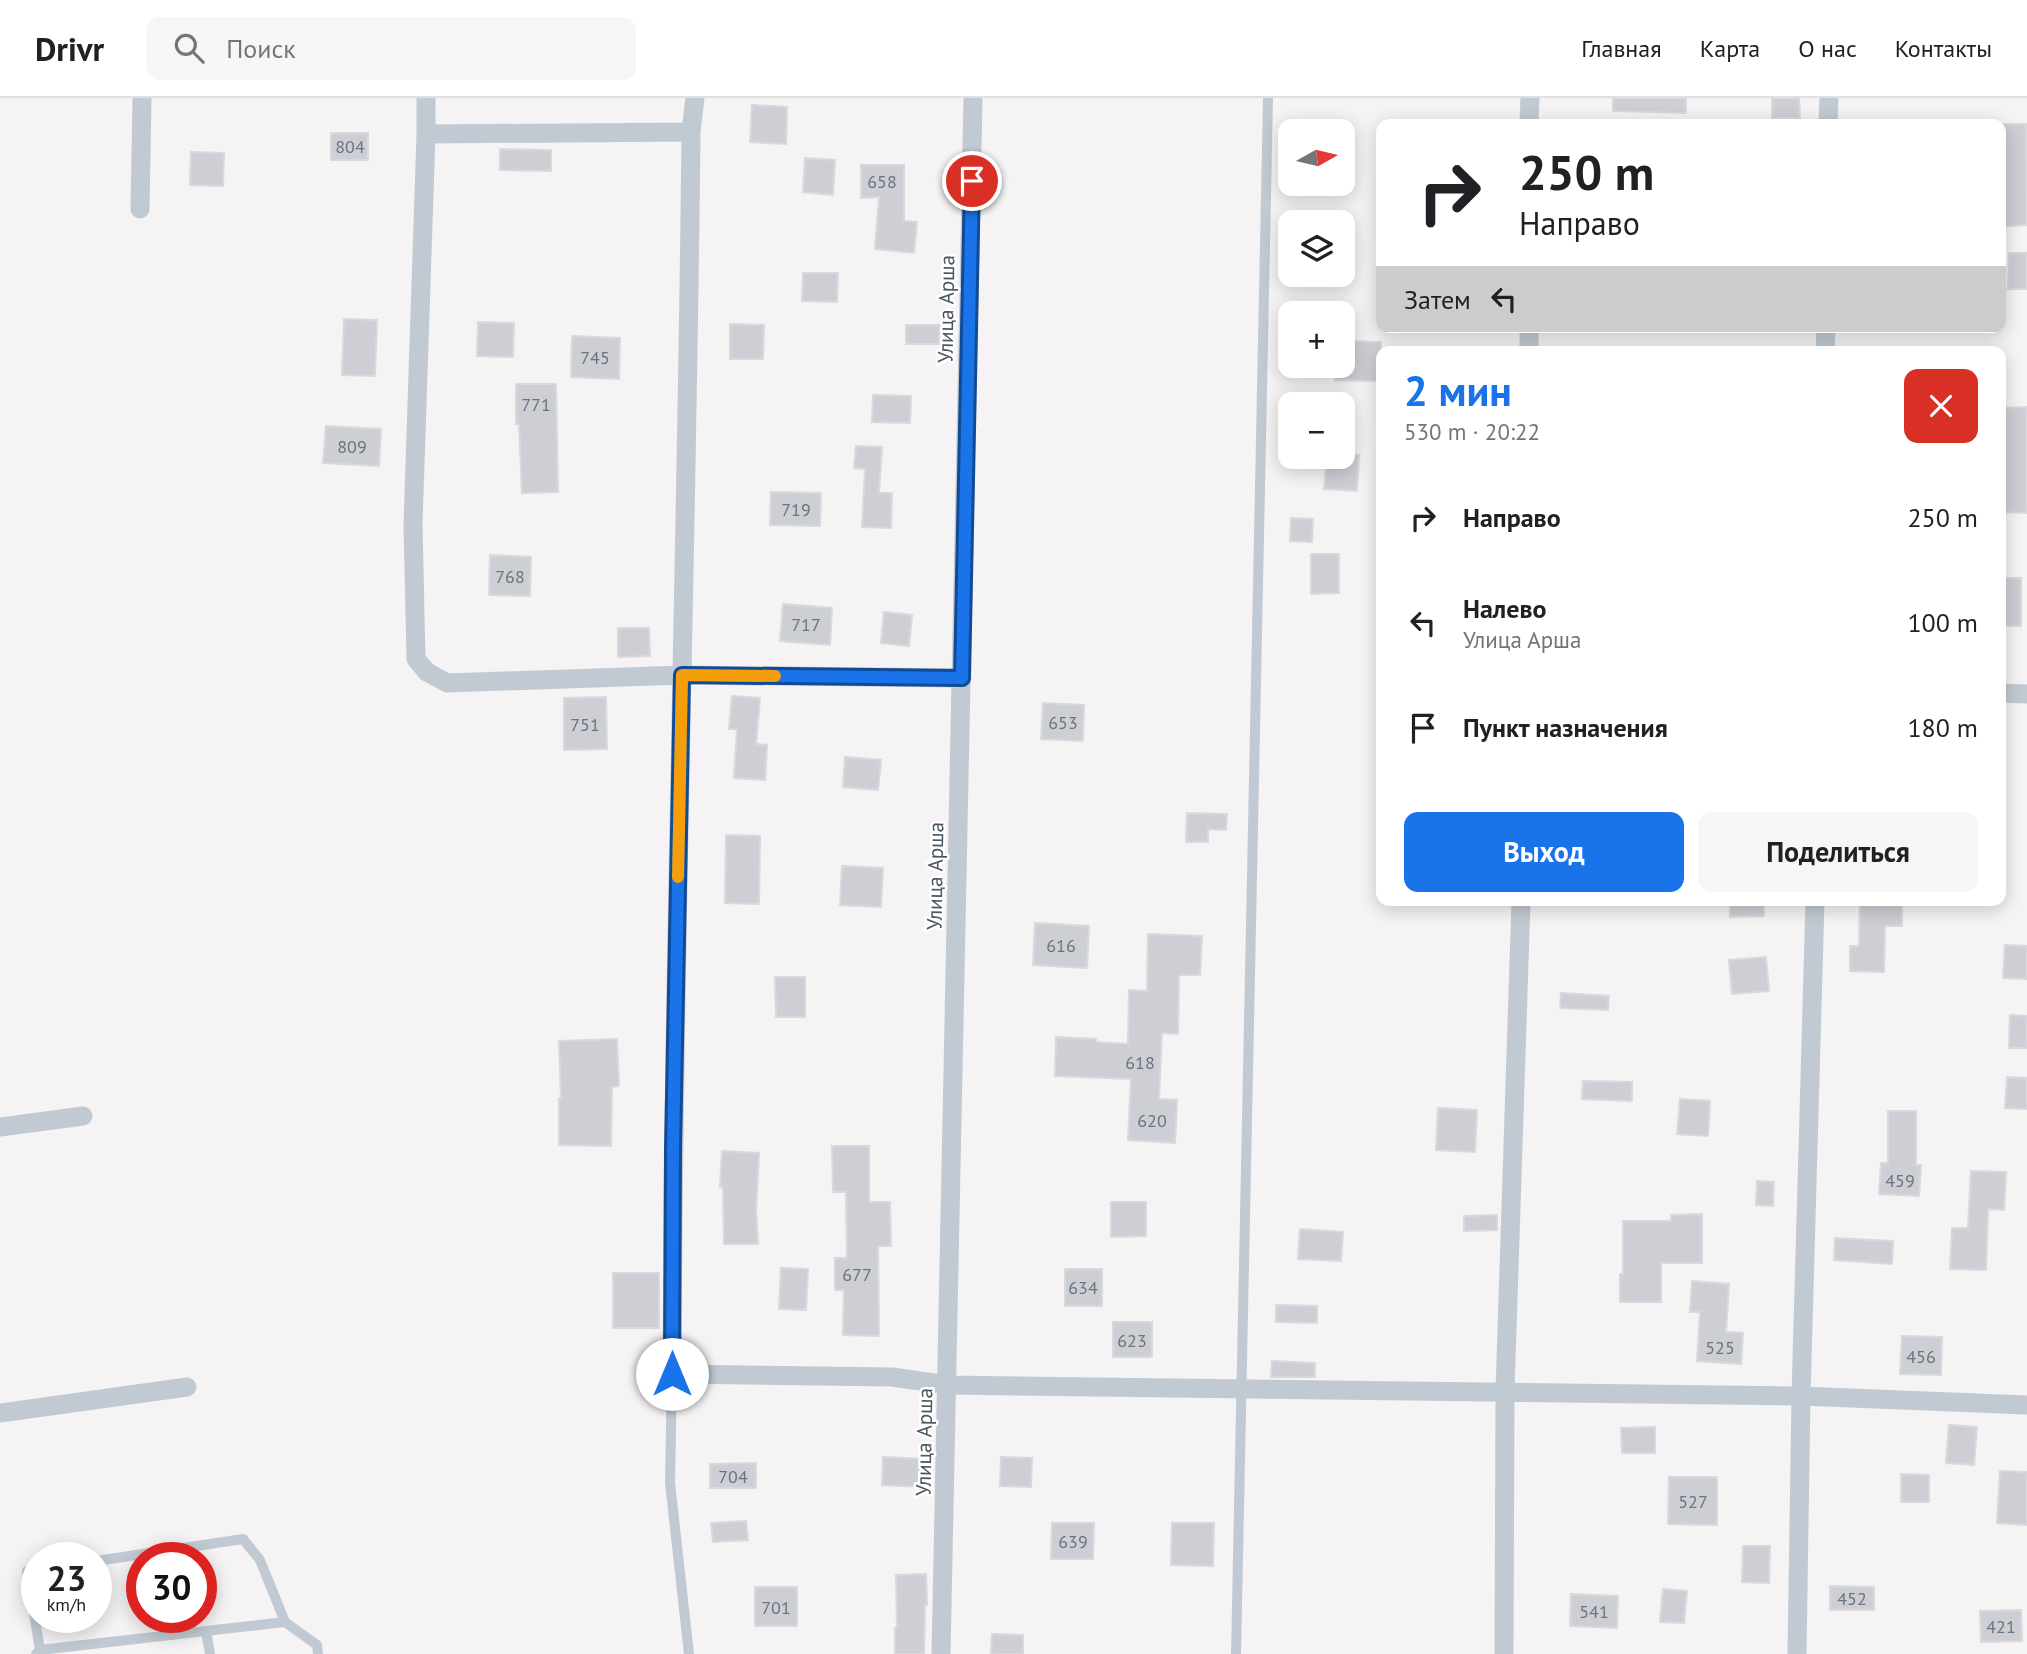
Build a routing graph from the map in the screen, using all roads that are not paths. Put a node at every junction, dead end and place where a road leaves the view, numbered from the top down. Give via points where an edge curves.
1 (142, 98) edge
2 (426, 98) edge
3 (695, 98) edge
4 (973, 98) edge
5 (1268, 98) edge
6 (1530, 98) edge
7 (1829, 98) edge
8 (1530, 119) edge
9 (1828, 119) edge
10 (691, 132) junction
11 (426, 134) junction
12 (140, 209) dead end
13 (682, 675) junction
14 (962, 678) junction
15 (2006, 693) edge
16 (2027, 694) edge
17 (1521, 906) edge
18 (1815, 906) edge
19 (83, 1116) dead end
20 (0, 1127) edge
21 (672, 1374) junction
22 (948, 1385) junction
23 (187, 1387) dead end
24 (1242, 1390) junction
25 (1505, 1391) junction
26 (1801, 1396) junction
27 (2027, 1405) edge
28 (0, 1413) edge
29 (112, 1559) edge
30 (285, 1622) junction
31 (217, 1630) edge
32 (35, 1633) edge
33 (190, 1633) edge
34 (206, 1633) edge
35 (38, 1652) edge
36 (210, 1654) edge
37 (318, 1654) edge
38 (689, 1654) edge
39 (941, 1654) edge
40 (1236, 1654) edge
41 (1504, 1654) edge
42 (1797, 1654) edge

1 - 12 street
2 - 11 street
3 - 10 street
4 - 14 street, Улица Арша
5 - 24 lane
6 - 8 street
7 - 9 street
10 - 11 street
10 - 13 street
11 - 13 street via 413,524 416,659 427,672 447,683
13 - 14 street
13 - 21 street
14 - 22 street, Улица Арша
15 - 16 street
17 - 25 street
18 - 26 street
19 - 20 street
21 - 22 street via 892,1377
21 - 38 lane via 670,1483
22 - 24 street
22 - 39 street, Улица Арша
23 - 28 street
24 - 25 street
24 - 40 lane
25 - 26 street
25 - 41 street
26 - 27 street
26 - 42 street
29 - 30 lane via 243,1539 260,1560
30 - 31 lane
30 - 37 lane via 317,1645
32 - 35 lane
33 - 35 lane
34 - 36 lane

